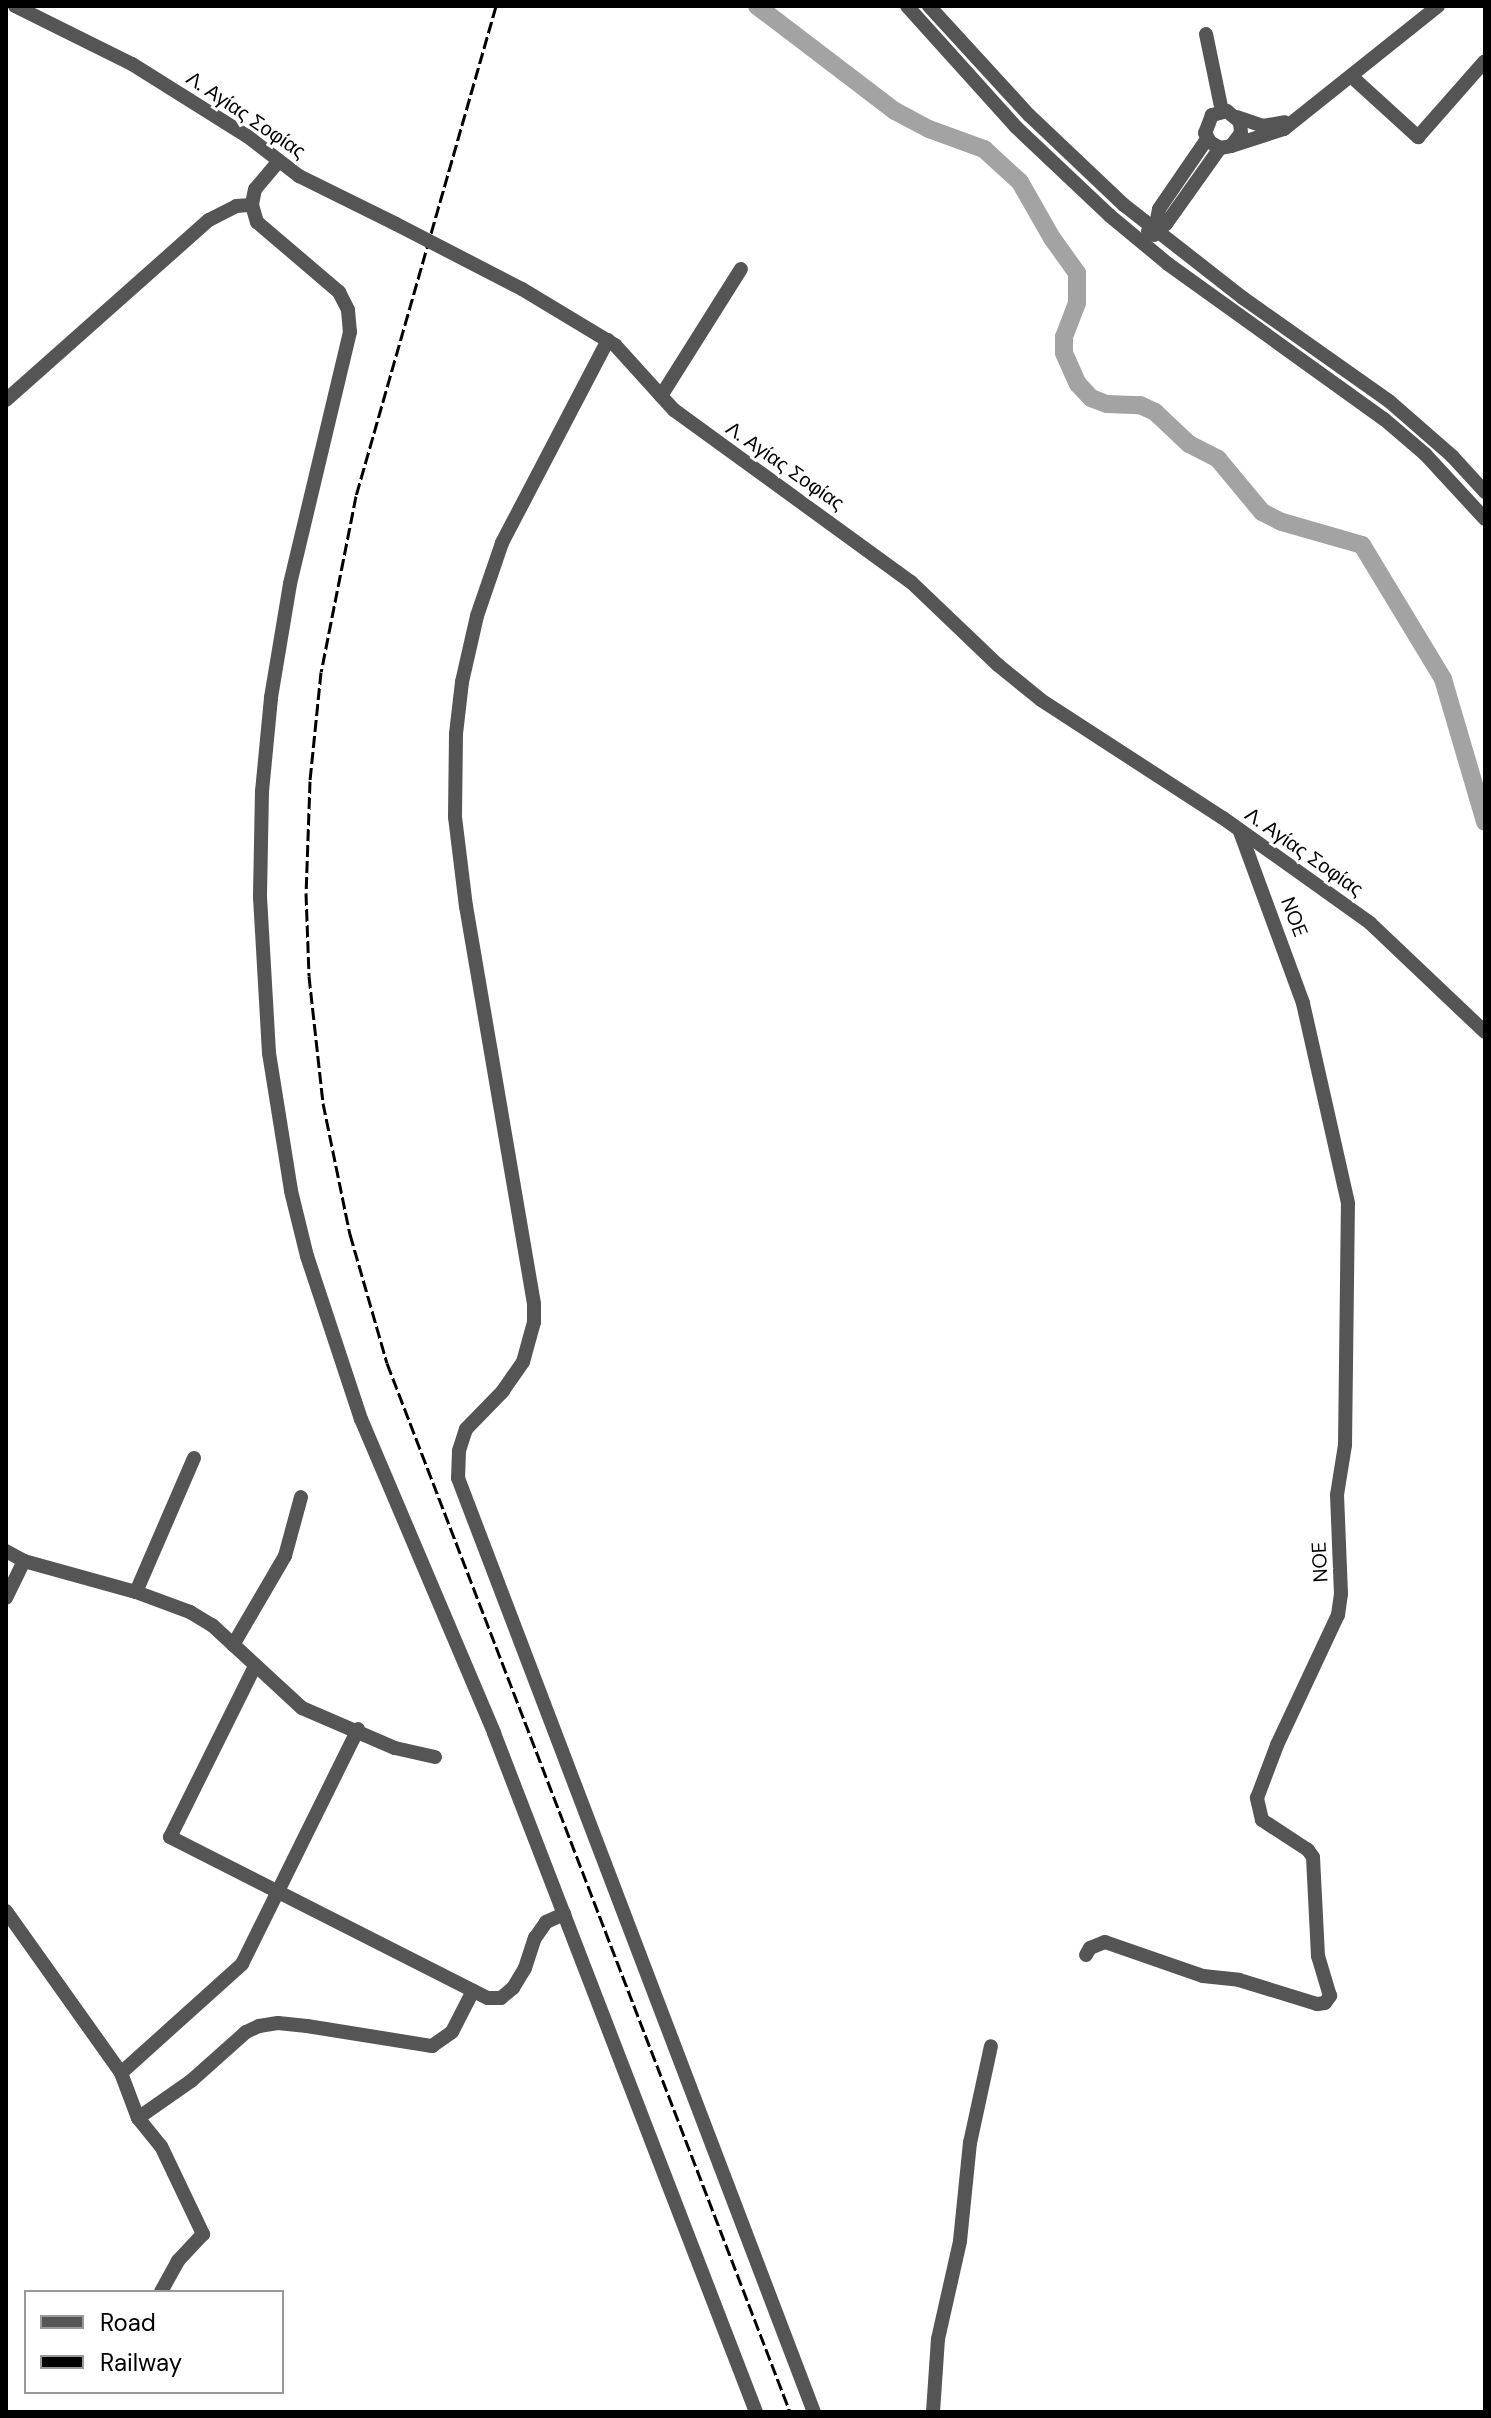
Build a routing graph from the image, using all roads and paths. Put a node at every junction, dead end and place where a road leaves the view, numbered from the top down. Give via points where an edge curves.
1 (15, 6) edge
2 (907, 6) edge
3 (929, 6) edge
4 (1438, 6) edge
5 (1206, 34) dead end
6 (1485, 61) edge
7 (1351, 76) junction
8 (1222, 111) junction
9 (1304, 115) junction
10 (1237, 117) junction
11 (1219, 144) junction
12 (278, 162) junction
13 (1172, 202) junction
14 (252, 205) junction
15 (1124, 205) junction
16 (1154, 230) junction
17 (1132, 234) junction
18 (1154, 252) junction
19 (1182, 253) junction
20 (741, 269) dead end
21 (608, 340) junction
22 (661, 396) junction
23 (6, 400) edge
24 (1485, 492) edge
25 (1485, 519) edge
26 (1240, 832) junction
27 (1485, 1032) edge
28 (194, 1458) dead end
29 (301, 1497) dead end
30 (6, 1551) edge
31 (24, 1561) junction
32 (136, 1592) junction
33 (6, 1598) edge
34 (233, 1645) junction
35 (255, 1666) junction
36 (358, 1729) junction
37 (435, 1757) dead end
38 (281, 1891) junction
39 (6, 1911) edge
40 (564, 1914) junction
41 (1086, 1955) dead end
42 (473, 1991) junction
43 (991, 2046) dead end
44 (121, 2073) junction
45 (138, 2118) junction
46 (162, 2290) edge
47 (756, 2412) edge
48 (815, 2412) edge
49 (933, 2412) edge

1 - 12 street, Λ. Αγίας Σοφίας via 132,64 247,136
2 - 17 street via 1016,127
3 - 15 street via 1029,115
4 - 7 street
5 - 8 street
6 - 7 street via 1418,137
7 - 9 street
8 - 10 street
8 - 11 street via 1208,119 1205,130
9 - 10 street via 1263,126
9 - 11 street via 1284,129
10 - 11 street via 1241,133
11 - 13 street
12 - 14 street via 255,189
12 - 21 street, Λ. Αγίας Σοφίας, bridge via 522,289
13 - 15 street
13 - 16 street via 1155,217
13 - 19 street
14 - 23 street via 236,206 209,220
14 - 40 street via 257,222 339,292 350,332 290,584 262,791 260,897 269,1053 291,1191 352,1395
15 - 16 street
16 - 17 street
16 - 18 street
16 - 19 street
17 - 18 street
18 - 25 street via 1384,419
19 - 24 street via 1389,401
20 - 22 street
21 - 22 street, Λ. Αγίας Σοφίας
21 - 48 street via 502,543 468,646 462,682 455,817 534,1322 523,1362 466,1429 458,1478
22 - 26 street, Λ. Αγίας Σοφίας via 714,441 911,582 1041,700
26 - 27 street, Λ. Αγίας Σοφίας via 1370,923
26 - 41 street, NOE via 1303,1003 1348,1203 1338,1615 1257,1798 1262,1820 1313,1857 1318,1956 1330,1996 1317,2004 1239,1980 1203,1976 1105,1942
28 - 32 street
29 - 34 street via 285,1556
30 - 31 street
31 - 32 street
31 - 33 street
32 - 34 street via 190,1612
34 - 35 street
35 - 36 street via 302,1708
35 - 38 street via 170,1837
36 - 37 street via 395,1748
36 - 38 street
38 - 42 street
38 - 44 street via 242,1964
39 - 44 street
40 - 42 street via 546,1922 513,1988 501,1998
40 - 47 street
42 - 45 street via 452,2032 432,2046 284,2024 259,2026
43 - 49 street via 970,2143 960,2241 938,2339
44 - 45 street
45 - 46 street via 161,2146 203,2234 178,2261

